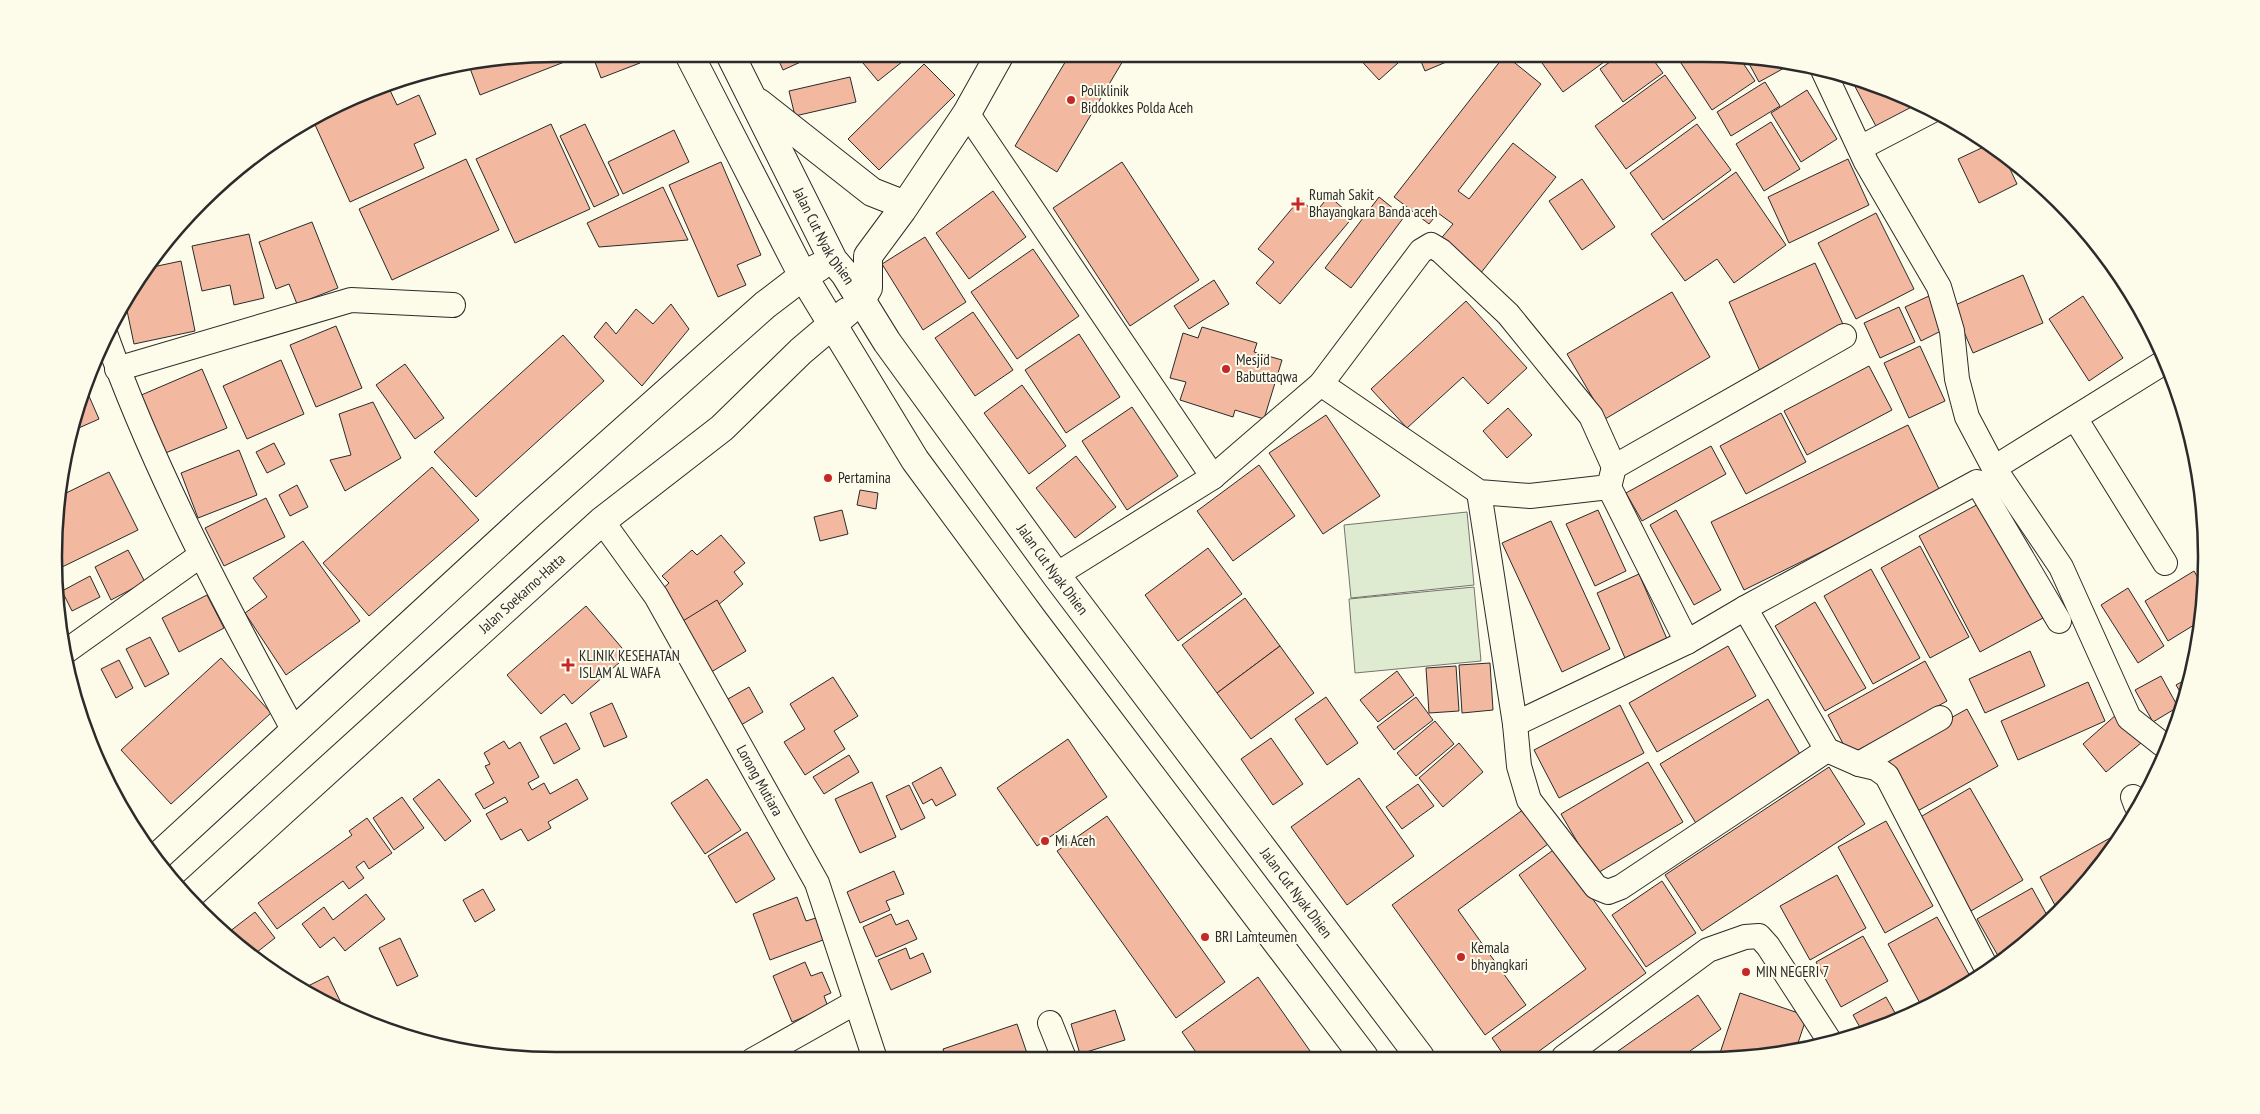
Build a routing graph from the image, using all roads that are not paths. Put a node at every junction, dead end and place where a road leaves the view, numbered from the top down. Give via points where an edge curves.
1 (693, 62) edge
2 (734, 62) edge
3 (996, 62) edge
4 (1827, 78) edge
5 (752, 98) junction
6 (967, 113) junction
7 (1924, 114) edge
8 (1860, 148) junction
9 (905, 205) junction
10 (868, 256) junction
11 (833, 260) junction
12 (803, 276) junction
13 (861, 300) junction
14 (452, 305) dead end
15 (833, 324) junction
16 (1844, 336) dead end
17 (109, 346) edge
18 (2159, 365) edge
19 (117, 369) junction
20 (1321, 384) junction
21 (2075, 418) junction
22 (1994, 468) junction
23 (1213, 477) junction
24 (1612, 477) junction
25 (1480, 492) junction
26 (602, 521) junction
27 (201, 555) junction
28 (2165, 564) dead end
29 (1056, 575) junction
30 (1745, 608) junction
31 (2059, 621) dead end
32 (1686, 642) junction
33 (71, 648) edge
34 (1940, 718) dead end
35 (1515, 724) junction
36 (293, 729) junction
37 (2161, 743) edge
38 (1827, 750) junction
39 (1858, 764) junction
40 (161, 853) edge
41 (193, 892) edge
42 (1984, 964) edge
43 (856, 1002) junction
44 (1050, 1023) dead end
45 (1826, 1036) edge
46 (767, 1052) edge
47 (873, 1052) edge
48 (1062, 1052) edge
49 (1360, 1052) edge
50 (1416, 1052) edge
51 (1571, 1052) edge

1 - 12 main road
2 - 5 main road, Jalan Cut Nyak Dhien
3 - 6 main road
4 - 8 street
5 - 9 main road via 872,192
5 - 11 main road, Jalan Cut Nyak Dhien
6 - 9 main road
6 - 23 street
7 - 8 street
8 - 22 street via 1939,287 1952,331 1957,379 1967,416
9 - 10 main road
10 - 11 main road via 842,255
10 - 13 main road via 868,288
11 - 12 main road
11 - 13 main road, Jalan Cut Nyak Dhien
12 - 15 main road
12 - 36 main road via 544,502
13 - 15 main road, Jalan Soekarno-Hatta
13 - 29 main road, Jalan Cut Nyak Dhien
14 - 19 street via 351,300
15 - 26 main road, Jalan Soekarno-Hatta via 722,428
15 - 49 main road via 915,460
16 - 24 street
17 - 19 street
18 - 21 street
19 - 27 street
20 - 23 street
20 - 24 street via 1421,251 1431,246 1441,251 1508,314 1591,416
20 - 25 street
21 - 22 street
21 - 28 street
22 - 37 street via 2061,567 2129,718
23 - 29 street
24 - 25 street via 1530,496
24 - 32 street
25 - 35 street
26 - 41 main road, Jalan Soekarno-Hatta
26 - 43 street, Lorong Mutiara via 656,596 817,883
27 - 33 street
27 - 36 street
29 - 50 main road, Jalan Cut Nyak Dhien
30 - 31 street via 1977,482
30 - 32 street
30 - 38 street
32 - 35 street
34 - 39 street
35 - 38 street via 1519,766 1529,800 1596,887 1608,892 1621,887
36 - 40 main road
38 - 39 street
39 - 42 street via 1876,768 1887,776
43 - 46 street
43 - 47 street, Lorong Mutiara
44 - 48 street
45 - 51 street via 1759,936 1745,937 1708,950

